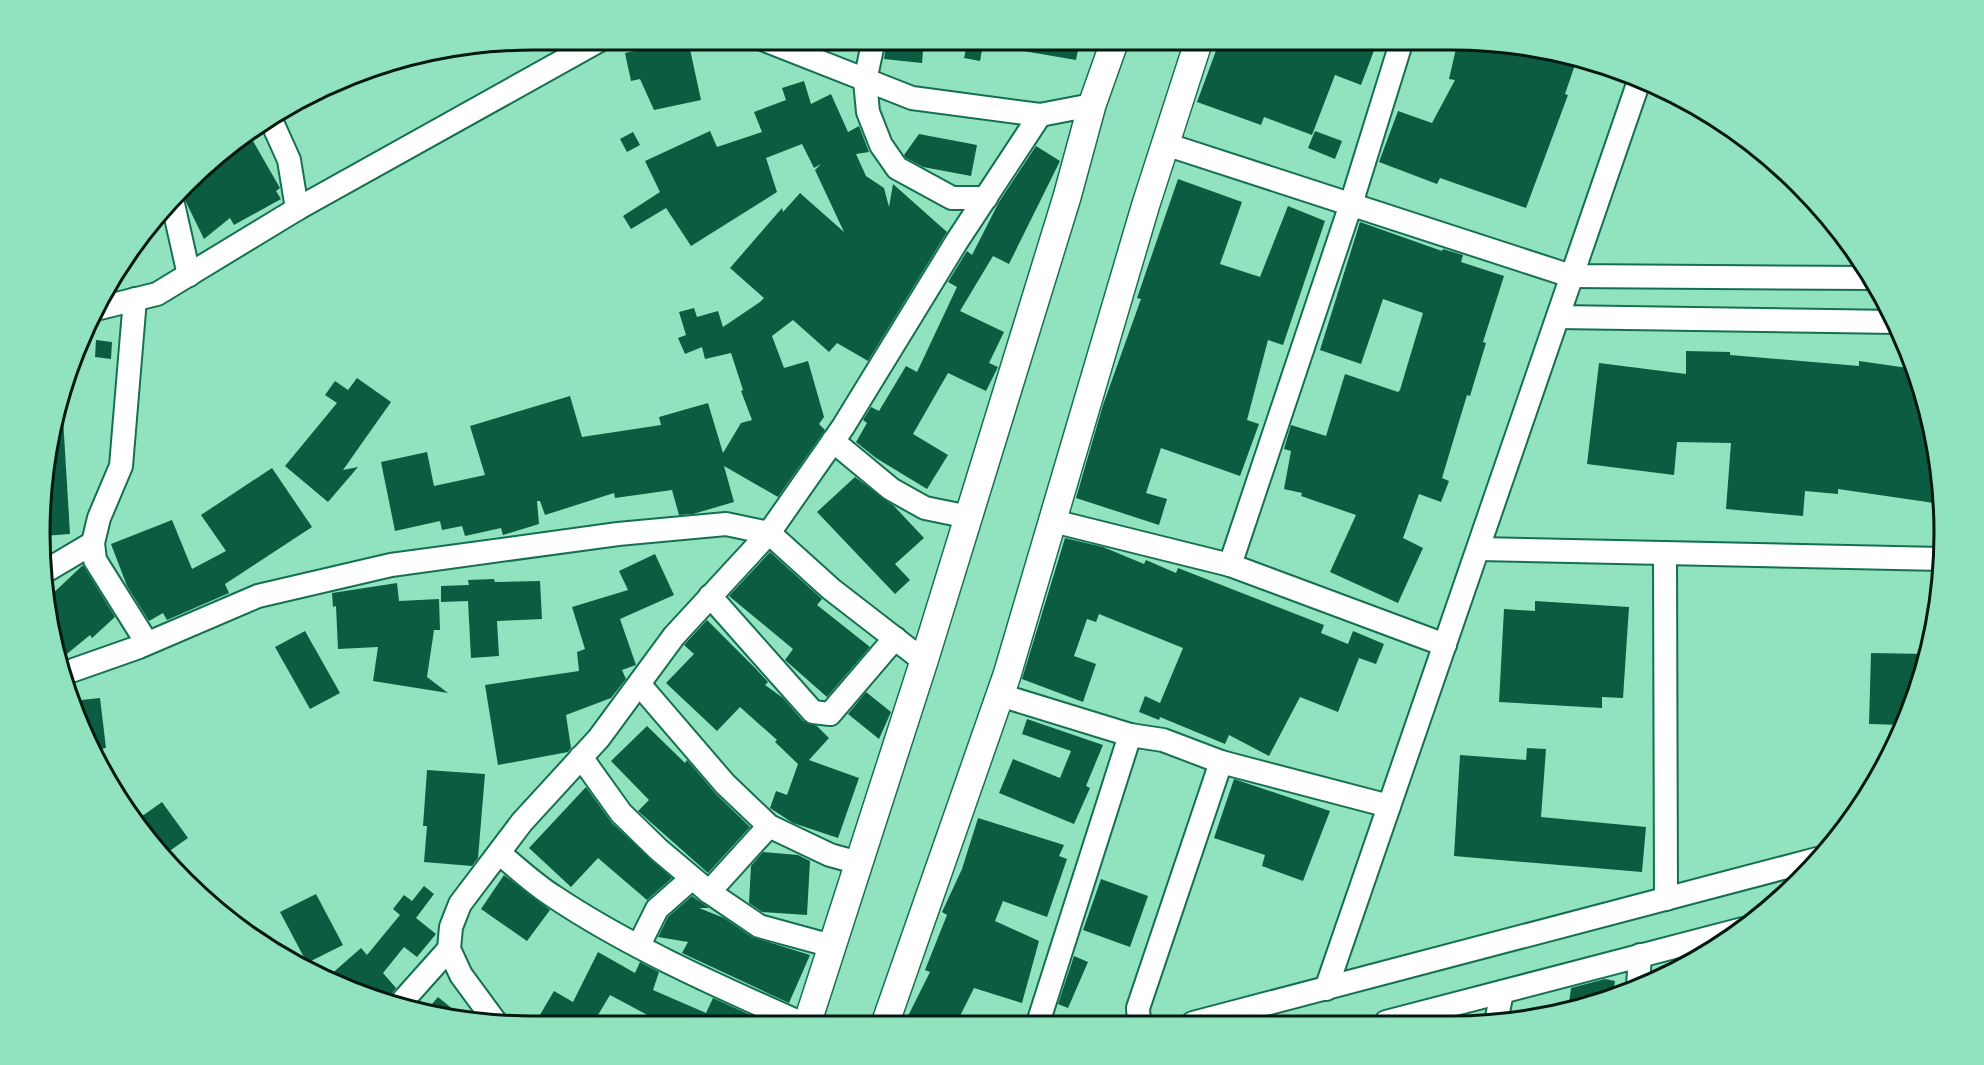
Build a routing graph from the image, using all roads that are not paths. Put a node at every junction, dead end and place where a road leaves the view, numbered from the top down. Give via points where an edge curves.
1 (582, 50) edge
2 (789, 50) edge
3 (871, 50) edge
4 (1111, 50) edge
5 (1195, 50) edge
6 (1399, 50) edge
7 (865, 81) junction
8 (1637, 86) edge
9 (1092, 105) junction
10 (1040, 115) junction
11 (273, 125) edge
12 (1165, 144) junction
13 (986, 198) junction
14 (1351, 204) junction
15 (174, 209) edge
16 (297, 209) junction
17 (189, 275) junction
18 (1571, 276) junction
19 (1862, 278) edge
20 (135, 300) junction
21 (106, 307) edge
22 (1558, 317) junction
23 (1886, 322) edge
24 (833, 441) junction
25 (969, 517) junction
26 (1053, 521) junction
27 (769, 533) junction
28 (93, 543) junction
29 (1479, 549) junction
30 (1665, 554) junction
31 (1933, 559) edge
32 (1230, 565) junction
33 (51, 568) edge
34 (710, 596) junction
35 (895, 638) junction
36 (147, 643) junction
37 (1445, 645) junction
38 (924, 661) junction
39 (70, 672) edge
40 (639, 684) junction
41 (1000, 695) junction
42 (1130, 735) junction
43 (581, 757) junction
44 (1221, 762) junction
45 (1389, 806) junction
46 (769, 826) junction
47 (499, 853) junction
48 (859, 863) junction
49 (1803, 864) edge
50 (700, 885) junction
51 (1666, 899) junction
52 (1717, 936) edge
53 (639, 945) junction
54 (832, 946) junction
55 (449, 949) junction
56 (1640, 956) junction
57 (1639, 978) edge
58 (1326, 989) junction
59 (1502, 992) junction
60 (405, 998) edge
61 (489, 1013) edge
62 (1498, 1013) edge
63 (787, 1016) edge
64 (808, 1016) edge
65 (888, 1016) edge
66 (1040, 1016) edge
67 (1139, 1016) edge
68 (1220, 1016) edge
69 (1409, 1016) edge

1 - 16 street
2 - 7 street
3 - 7 street
4 - 9 street
5 - 12 street
6 - 14 street
7 - 10 street via 912,98
7 - 13 street via 868,111 881,145 897,168 952,198
8 - 18 street
9 - 10 street
9 - 25 street
10 - 13 street
11 - 16 street via 289,160
12 - 14 street
12 - 26 street
13 - 24 street
14 - 18 street
14 - 32 street
15 - 17 street
16 - 17 street
17 - 20 street via 157,294
18 - 19 street
18 - 22 street
20 - 21 street
20 - 28 street via 121,466
22 - 23 street
22 - 29 street
24 - 25 street via 891,489 925,508
24 - 27 street
25 - 38 street
26 - 32 street
26 - 41 street
27 - 34 street
27 - 35 street
27 - 36 street via 726,524 618,534 391,565 258,596
28 - 33 street
28 - 36 street via 95,561
29 - 30 street
29 - 37 street
30 - 31 street
30 - 51 street
32 - 37 street
34 - 35 street via 813,712 830,714
34 - 40 street
35 - 38 street
36 - 39 street
37 - 45 street
38 - 48 street
40 - 43 street
40 - 46 street via 726,784
41 - 42 street
41 - 65 street
42 - 44 street via 1163,740
42 - 66 street
43 - 47 street
43 - 50 street via 621,813
44 - 45 street
44 - 67 street
45 - 58 street
46 - 48 street via 830,855
46 - 50 street
47 - 53 street via 552,896
47 - 55 street via 460,904 451,927
48 - 54 street
49 - 51 street
50 - 53 street via 657,909
50 - 54 street via 759,926
51 - 58 street
52 - 56 street
53 - 63 street via 698,977
54 - 64 street
55 - 60 street
55 - 61 street via 461,975
56 - 57 street
56 - 59 street
58 - 68 street
59 - 62 street
59 - 69 street

